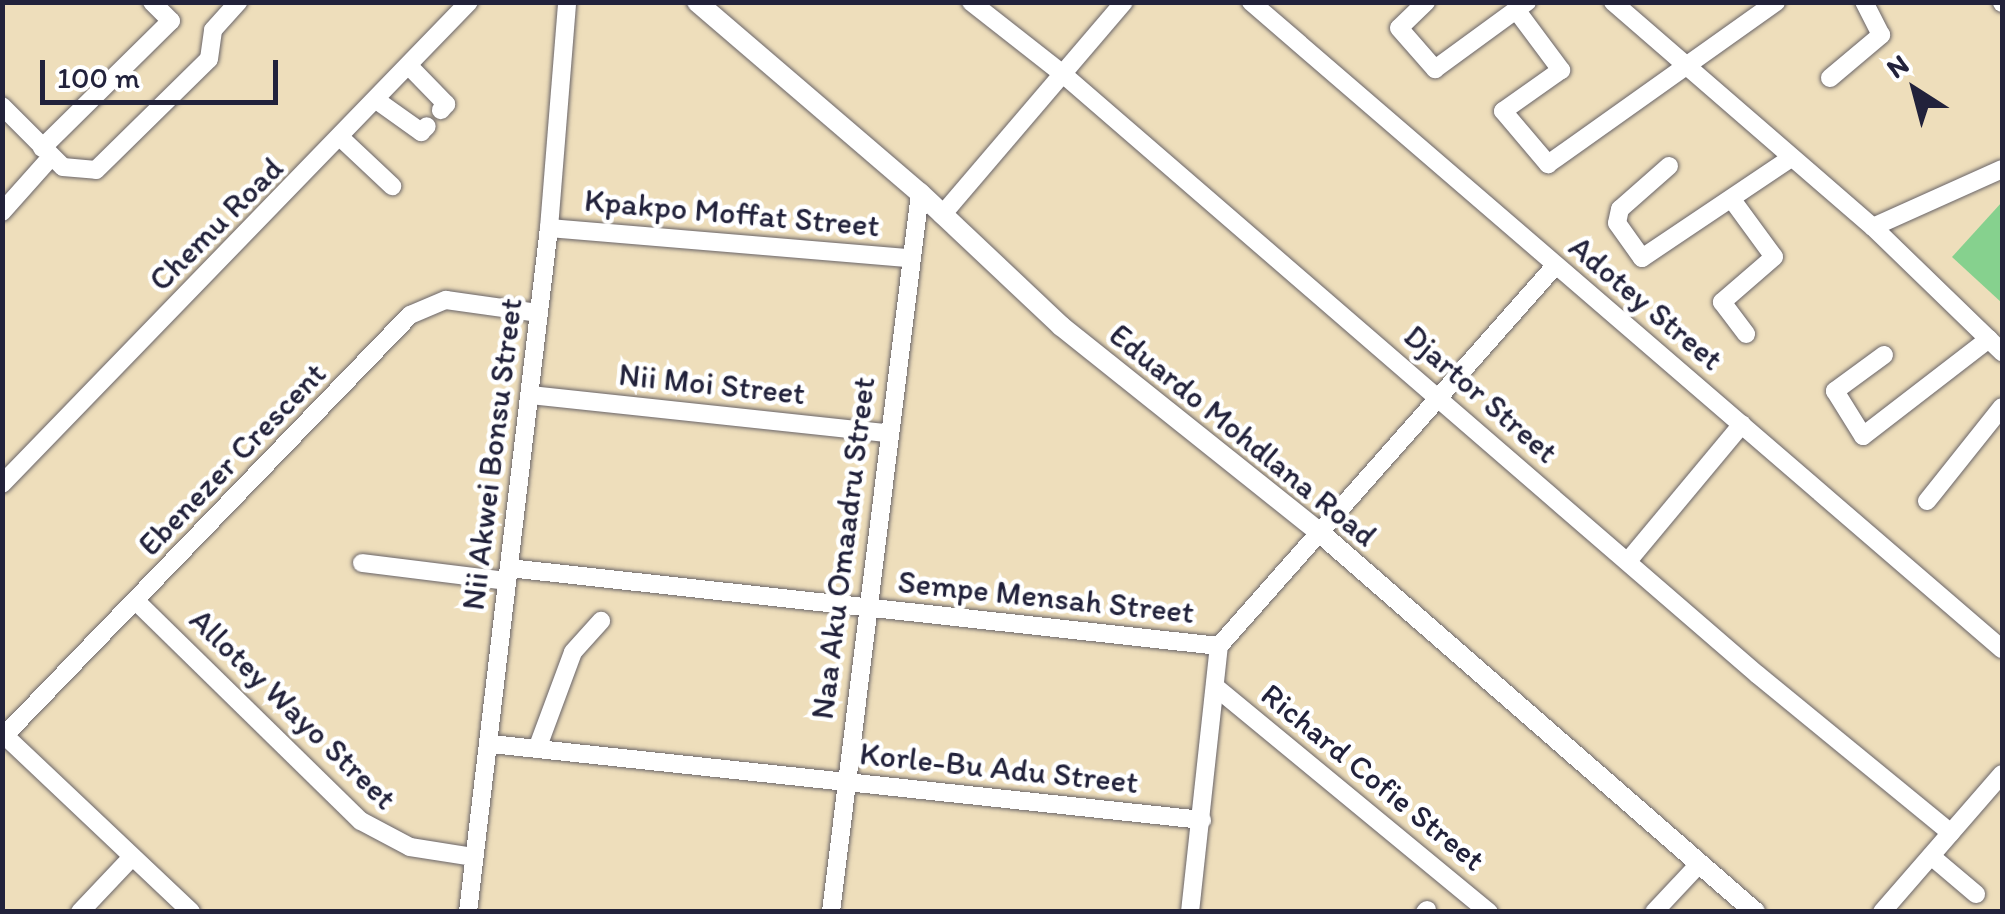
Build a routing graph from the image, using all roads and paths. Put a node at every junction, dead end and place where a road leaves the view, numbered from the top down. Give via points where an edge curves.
1 (152, 2) edge
2 (238, 2) edge
3 (470, 2) edge
4 (566, 2) edge
5 (696, 2) edge
6 (971, 2) edge
7 (1124, 2) edge
8 (1251, 2) edge
9 (1426, 2) edge
10 (1613, 2) edge
11 (1776, 2) edge
12 (1864, 2) edge
13 (1522, 6) edge
14 (1689, 64) junction
15 (410, 67) junction
16 (1064, 75) junction
17 (1830, 78) dead end
18 (378, 102) junction
19 (2, 106) edge
20 (441, 110) dead end
21 (427, 126) dead end
22 (342, 139) junction
23 (47, 153) junction
24 (1790, 158) junction
25 (1670, 166) dead end
26 (2002, 169) edge
27 (392, 186) dead end
28 (920, 193) junction
29 (1734, 201) junction
30 (2, 212) edge
31 (942, 215) junction
32 (1874, 227) junction
33 (549, 228) junction
34 (910, 258) junction
35 (1555, 266) junction
36 (538, 313) junction
37 (1746, 334) dead end
38 (1996, 346) edge
39 (1884, 354) dead end
40 (530, 396) junction
41 (1440, 399) junction
42 (2002, 406) edge
43 (1742, 424) junction
44 (888, 433) junction
45 (2, 484) edge
46 (1926, 502) dead end
47 (1318, 531) junction
48 (1628, 561) junction
49 (362, 564) dead end
50 (508, 574) junction
51 (137, 602) junction
52 (865, 606) junction
53 (601, 621) dead end
54 (1219, 646) junction
55 (2002, 649) edge
56 (1218, 690) junction
57 (3, 735) edge
58 (491, 744) junction
59 (537, 749) junction
60 (2002, 774) edge
61 (844, 782) junction
62 (1202, 820) junction
63 (1950, 833) junction
64 (1930, 856) junction
65 (474, 857) junction
66 (131, 858) junction
67 (1700, 862) junction
68 (1976, 894) dead end
69 (80, 912) edge
70 (192, 912) edge
71 (468, 912) edge
72 (830, 912) edge
73 (1190, 912) edge
74 (1489, 912) edge
75 (1654, 912) edge
76 (1755, 912) edge
77 (1882, 912) edge

1 - 23 street via 172,21
2 - 23 street via 213,30 209,60 111,161 72,172
3 - 15 street, Chemu Road
4 - 33 street, Nii Akwei Bonsu Street
5 - 28 main road, Eduardo Mohdlana Road
6 - 16 street, Djartor Street
7 - 16 street
8 - 35 street, Adotey Street
9 - 13 street via 1398,28 1435,70
10 - 14 street
11 - 14 street
12 - 17 street via 1881,35
13 - 14 street via 1561,70 1502,112 1548,164
14 - 24 street
15 - 18 street, Chemu Road
15 - 20 street via 446,104
16 - 31 street
16 - 41 street, Djartor Street
18 - 21 street via 421,132
18 - 22 street, Chemu Road
19 - 23 street
22 - 27 street
22 - 45 street, Chemu Road
23 - 30 street
24 - 29 street
24 - 32 street
25 - 29 street via 1620,209 1617,223 1642,258
26 - 32 street
28 - 31 main road, Eduardo Mohdlana Road
28 - 34 street, Naa Aku Omaadru Street
29 - 37 street via 1774,257 1722,302
31 - 47 main road, Eduardo Mohdlana Road via 1061,326
32 - 38 street
33 - 34 street, Kpakpo Moffat Street
33 - 36 street, Nii Akwei Bonsu Street
34 - 44 street, Naa Aku Omaadru Street
35 - 41 street
35 - 43 street, Adotey Street
36 - 40 street, Nii Akwei Bonsu Street
36 - 51 street, Ebenezer Crescent via 446,300 410,315
38 - 39 street via 1863,436 1836,391
40 - 44 street, Nii Moi Street
40 - 50 street, Nii Akwei Bonsu Street
41 - 47 street
41 - 48 street, Djartor Street
42 - 46 street
43 - 48 street
43 - 55 street, Adotey Street
44 - 52 street, Naa Aku Omaadru Street
47 - 54 street
47 - 67 main road, Eduardo Mohdlana Road
48 - 63 street, Djartor Street
49 - 50 street, Sempe Mensah Street
50 - 52 street, Sempe Mensah Street
50 - 58 street, Nii Akwei Bonsu Street
51 - 57 street, Ebenezer Crescent
51 - 65 street, Allotey Wayo Street via 360,821 410,847
52 - 54 street, Sempe Mensah Street
52 - 61 street, Naa Aku Omaadru Street
53 - 59 street via 573,652
54 - 56 street
56 - 62 street
56 - 74 street, Richard Cofie Street
57 - 66 street
58 - 59 street, Korle-Bu Adu Street
58 - 65 street, Nii Akwei Bonsu Street
59 - 61 street, Korle-Bu Adu Street
60 - 63 street
61 - 62 street, Korle-Bu Adu Street
61 - 72 street, Naa Aku Omaadru Street
62 - 73 street
63 - 64 street
64 - 68 street
64 - 77 street
65 - 71 street, Nii Akwei Bonsu Street
66 - 69 street
66 - 70 street
67 - 75 street
67 - 76 main road, Eduardo Mohdlana Road

